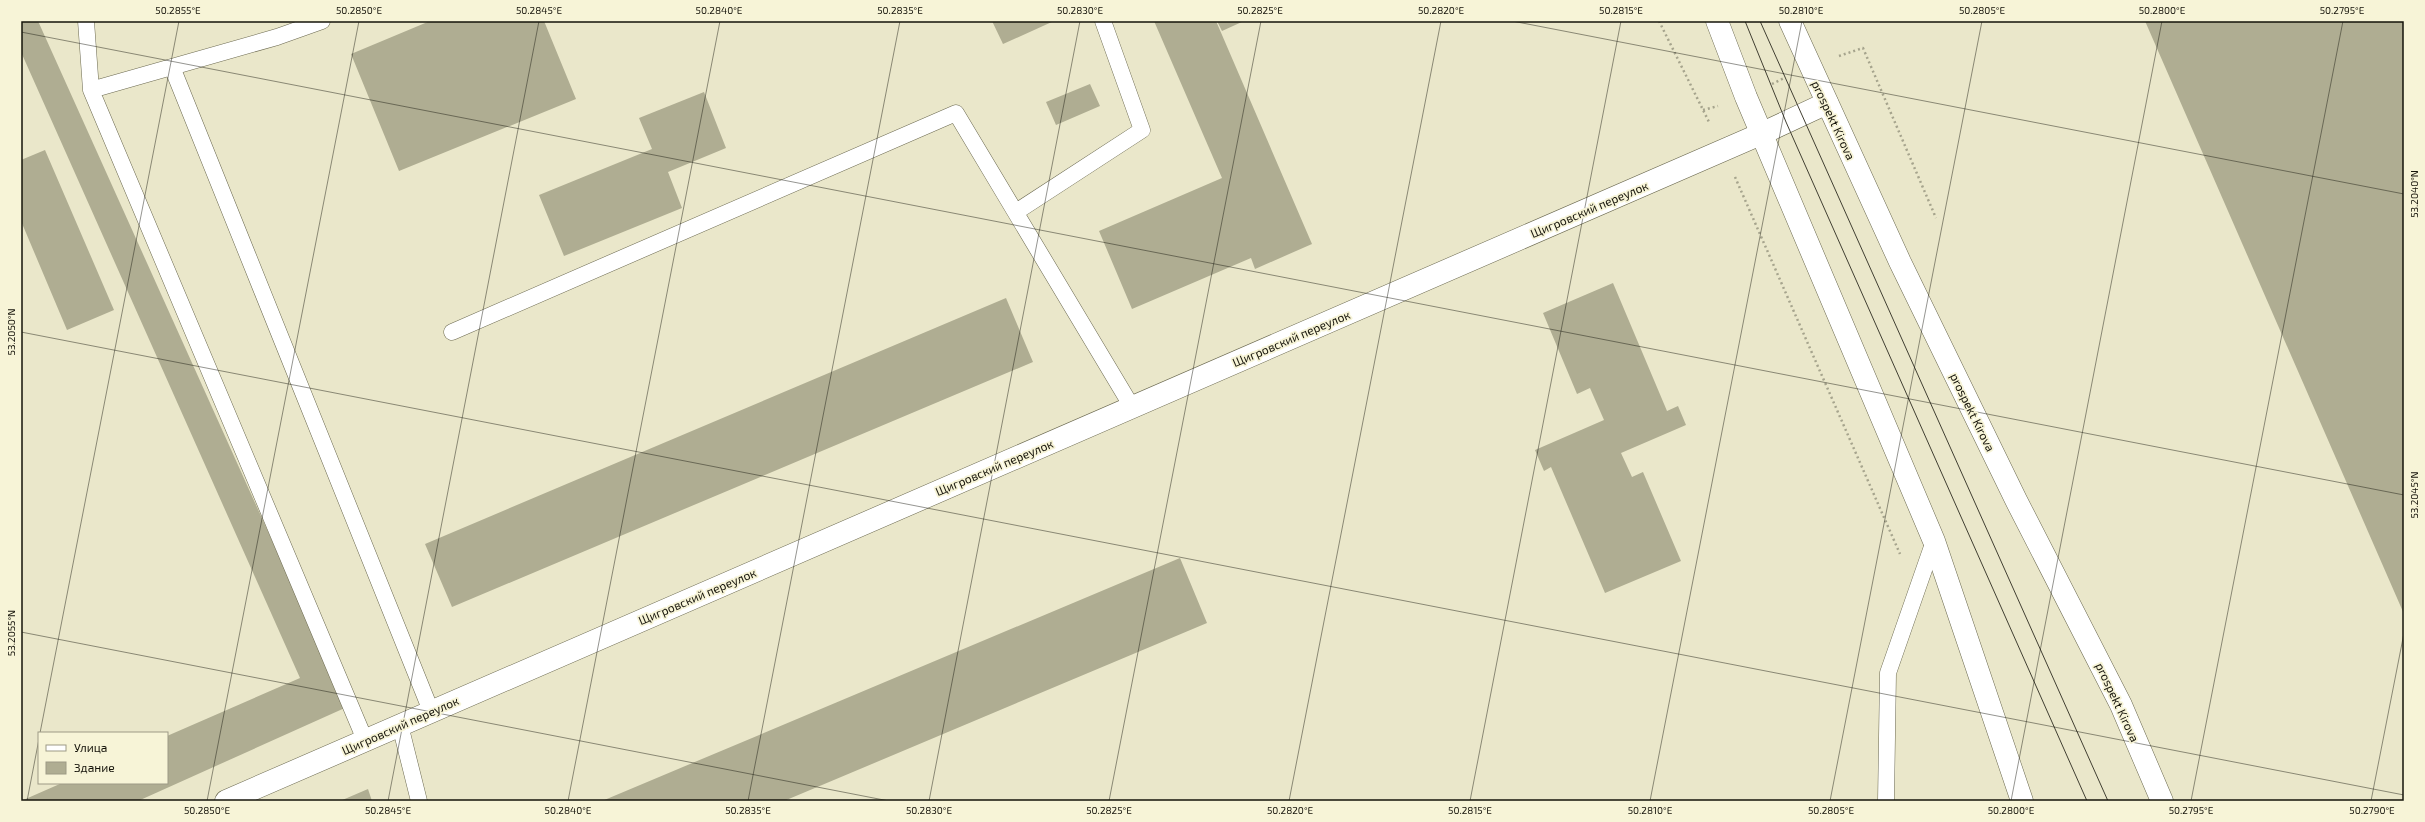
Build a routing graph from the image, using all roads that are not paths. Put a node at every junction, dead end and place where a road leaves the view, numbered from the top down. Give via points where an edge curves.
1 (86, 21) edge
2 (322, 21) edge
3 (1103, 21) edge
4 (1717, 21) edge
5 (1790, 21) edge
6 (172, 67) junction
7 (90, 90) junction
8 (1827, 103) junction
9 (1763, 134) junction
10 (1016, 212) junction
11 (452, 332) dead end
12 (1132, 407) junction
13 (1934, 541) junction
14 (431, 711) junction
15 (400, 725) junction
16 (365, 740) junction
17 (226, 801) edge
18 (419, 801) edge
19 (1886, 801) edge
20 (2022, 801) edge
21 (2162, 801) edge

1 - 7 lane
2 - 6 lane via 277,38
3 - 10 lane via 1142,130
4 - 9 street
5 - 8 street, prospekt Kirova
6 - 7 lane
6 - 14 lane
7 - 16 lane
8 - 9 street, Щигровский переулок
8 - 21 street, prospekt Kirova via 1900,262 2016,500 2121,705
9 - 12 street, Щигровский переулок
9 - 13 street
10 - 11 lane via 956,113
10 - 12 lane
12 - 14 street, Щигровский переулок
13 - 19 lane via 1888,673
13 - 20 street
14 - 15 street, Щигровский переулок
15 - 16 street, Щигровский переулок
15 - 18 lane
16 - 17 street, Щигровский переулок

